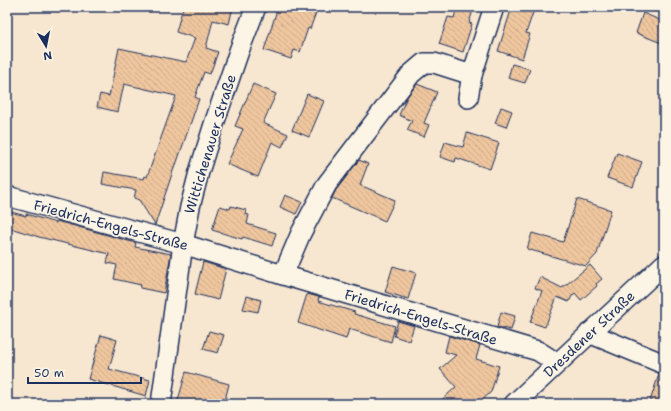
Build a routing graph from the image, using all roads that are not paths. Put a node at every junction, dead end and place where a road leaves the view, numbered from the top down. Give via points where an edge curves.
1 (256, 7) edge
2 (494, 7) edge
3 (472, 75) junction
4 (468, 98) dead end
5 (7, 196) edge
6 (183, 244) junction
7 (664, 264) edge
8 (283, 276) junction
9 (589, 333) junction
10 (557, 363) junction
11 (664, 364) edge
12 (161, 404) edge
13 (514, 404) edge

1 - 6 street, Wittichenauer Straße via 199,172
2 - 3 street
3 - 4 street
3 - 8 street via 434,63 424,64 411,74 327,184 301,233
5 - 6 street, Friedrich-Engels-Straße
6 - 8 street, Friedrich-Engels-Straße
6 - 12 street, Wittichenauer Straße
7 - 9 street, Dresdener Straße
8 - 10 street, Friedrich-Engels-Straße via 538,351
9 - 10 street, Dresdener Straße
9 - 11 street
10 - 13 street, Dresdener Straße

